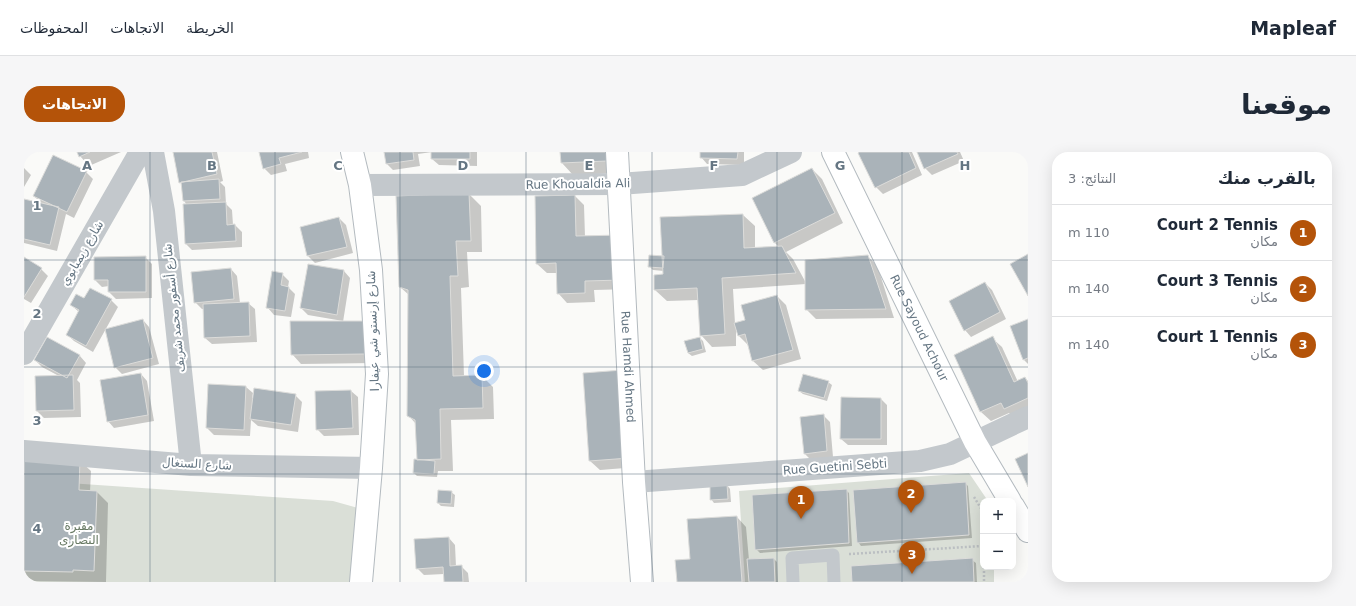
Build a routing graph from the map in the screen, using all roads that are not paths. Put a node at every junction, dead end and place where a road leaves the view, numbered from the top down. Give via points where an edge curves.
1 (140, 152) edge
2 (153, 152) edge
3 (352, 152) edge
4 (617, 152) edge
5 (791, 152) edge
6 (833, 152) edge
7 (619, 184) junction
8 (360, 185) junction
9 (24, 354) edge
10 (1028, 417) edge
11 (975, 442) junction
12 (24, 451) edge
13 (191, 465) junction
14 (371, 468) junction
15 (634, 482) junction
16 (1008, 498) edge
17 (1016, 511) edge
18 (1028, 531) edge
19 (361, 582) edge
20 (642, 582) edge
21 (793, 582) edge
22 (834, 582) edge

1 - 9 street, شارع زيمبابوي
2 - 13 street, شارع أسفور محمد شريف via 164,211
3 - 8 main road, شارع إرنستو شي عيفارا
4 - 7 main road, Rue Hamdi Ahmed
5 - 7 street, Rue Khoualdia Ali via 742,175
6 - 11 main road, Rue Sayoud Achour
7 - 8 street, Rue Khoualdia Ali
7 - 15 main road, Rue Hamdi Ahmed
8 - 14 main road, شارع إرنستو شي عيفارا via 371,270 376,374
10 - 11 street, Rue Guetini Sebti
11 - 15 street, Rue Guetini Sebti via 950,454 920,461
11 - 16 main road, Rue Sayoud Achour
12 - 13 street, شارع السنغال
13 - 14 street, شارع السنغال
14 - 19 main road, شارع إرنستو شي عيفارا
15 - 20 main road, Rue Hamdi Ahmed
17 - 18 main road
21 - 22 lane via 792,558 833,555

